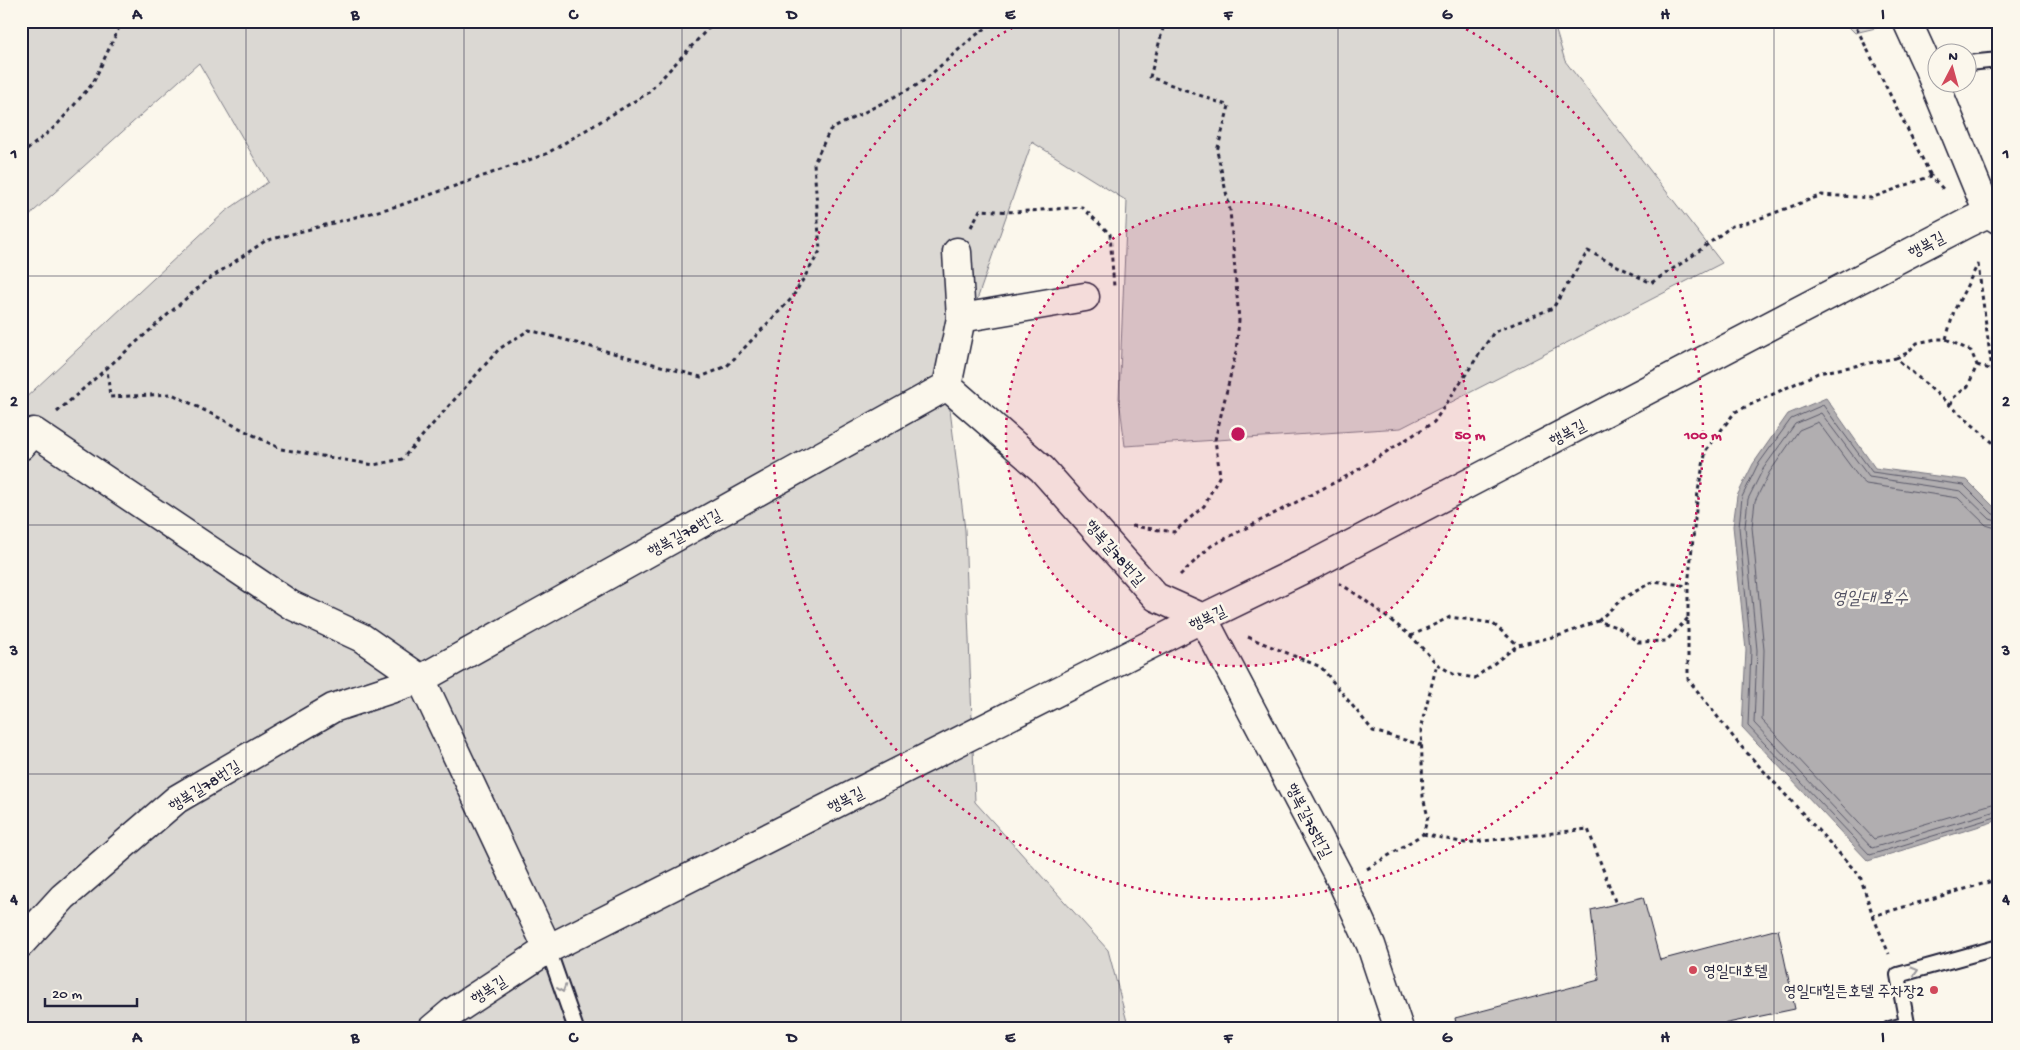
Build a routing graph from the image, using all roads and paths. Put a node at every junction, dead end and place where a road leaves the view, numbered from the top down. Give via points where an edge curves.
1 (122, 21) edge
2 (715, 21) edge
3 (996, 21) edge
4 (1165, 21) edge
5 (1853, 21) edge
6 (1907, 21) edge
7 (1928, 58) edge
8 (1999, 60) edge
9 (1978, 62) edge
10 (1943, 92) edge
11 (21, 155) edge
12 (1931, 176) junction
13 (1948, 194) dead end
14 (1993, 216) edge
15 (957, 252) joint
16 (1086, 297) joint
17 (961, 318) junction
18 (1946, 339) junction
19 (1896, 358) junction
20 (1977, 365) junction
21 (107, 368) junction
22 (1992, 370) junction
23 (1999, 372) edge
24 (947, 386) junction
25 (1950, 404) junction
26 (28, 439) edge
27 (1999, 448) edge
28 (1087, 520) junction
29 (1312, 566) junction
30 (1688, 586) junction
31 (1156, 597) junction
32 (1203, 618) junction
33 (1688, 618) junction
34 (1598, 621) junction
35 (1411, 636) junction
36 (1518, 645) junction
37 (1437, 664) junction
38 (421, 679) junction
39 (1422, 745) junction
40 (1423, 834) junction
41 (1999, 879) edge
42 (1343, 884) junction
43 (1616, 904) dead end
44 (1873, 916) junction
45 (21, 943) edge
46 (1999, 948) edge
47 (548, 949) junction
48 (1898, 975) junction
49 (1908, 1026) edge
50 (432, 1029) edge
51 (576, 1029) edge
52 (1399, 1029) edge
53 (1890, 1029) edge

1 - 11 path via 93,83 57,125
2 - 21 path via 648,93 546,154 401,205 265,241 206,281
3 - 21 path via 921,83 830,130 814,163 820,251 792,298 727,366 701,377 529,330 499,349 402,459 374,465 281,449 172,394 110,397
4 - 28 path via 1150,77 1228,106 1217,151 1230,210 1239,320 1236,352 1215,440 1220,475 1204,506 1174,532
5 - 12 path
6 - 7 street, 행복길
8 - 9 lane
10 - 14 street, 행복길
12 - 13 path
12 - 31 path via 1871,198 1822,195 1732,226 1651,283 1588,251 1553,308 1494,332 1434,422 1351,474 1211,546
14 - 29 street, 행복길
15 - 16 path via 980,210 1015,212 1082,207 1110,234 1114,291
15 - 17 street
16 - 17 street
17 - 24 street
18 - 19 path via 1917,343
18 - 20 path via 1971,351
18 - 22 path via 1954,311 1978,264
19 - 25 path
19 - 30 path via 1818,373 1734,412 1706,450
20 - 22 path
20 - 25 path via 1968,386
21 - 26 path
22 - 23 path
24 - 28 street, 행복길78번길 via 1042,469
24 - 38 street, 행복길78번길
25 - 27 path
26 - 38 street via 291,605 362,638
28 - 31 street, 행복길78번길
29 - 32 street, 행복길
29 - 35 path via 1362,598
30 - 33 path
30 - 34 path via 1654,581 1622,599
31 - 32 street, 행복길78번길
32 - 39 path via 1321,667 1373,730
32 - 42 street, 행복길75번길
32 - 47 street, 행복길
33 - 34 path via 1666,641 1638,642 1619,628
33 - 44 path via 1688,678 1738,743 1860,876
34 - 36 path via 1561,635
35 - 36 path via 1450,617 1492,623
35 - 37 path
36 - 37 path via 1474,678 1454,674
37 - 39 path via 1423,719
38 - 45 street, 행복길78번길 via 334,708 177,799 64,897
38 - 47 street
39 - 40 path via 1423,797 1428,817
40 - 42 path
40 - 43 path via 1465,843 1588,829
41 - 44 path
42 - 52 street, 행복길75번길 via 1371,945
44 - 48 path
48 -> 46 lane
47 - 50 street, 행복길 via 451,1012
47 -> 51 lane
48 - 49 lane
49 - 53 lane

